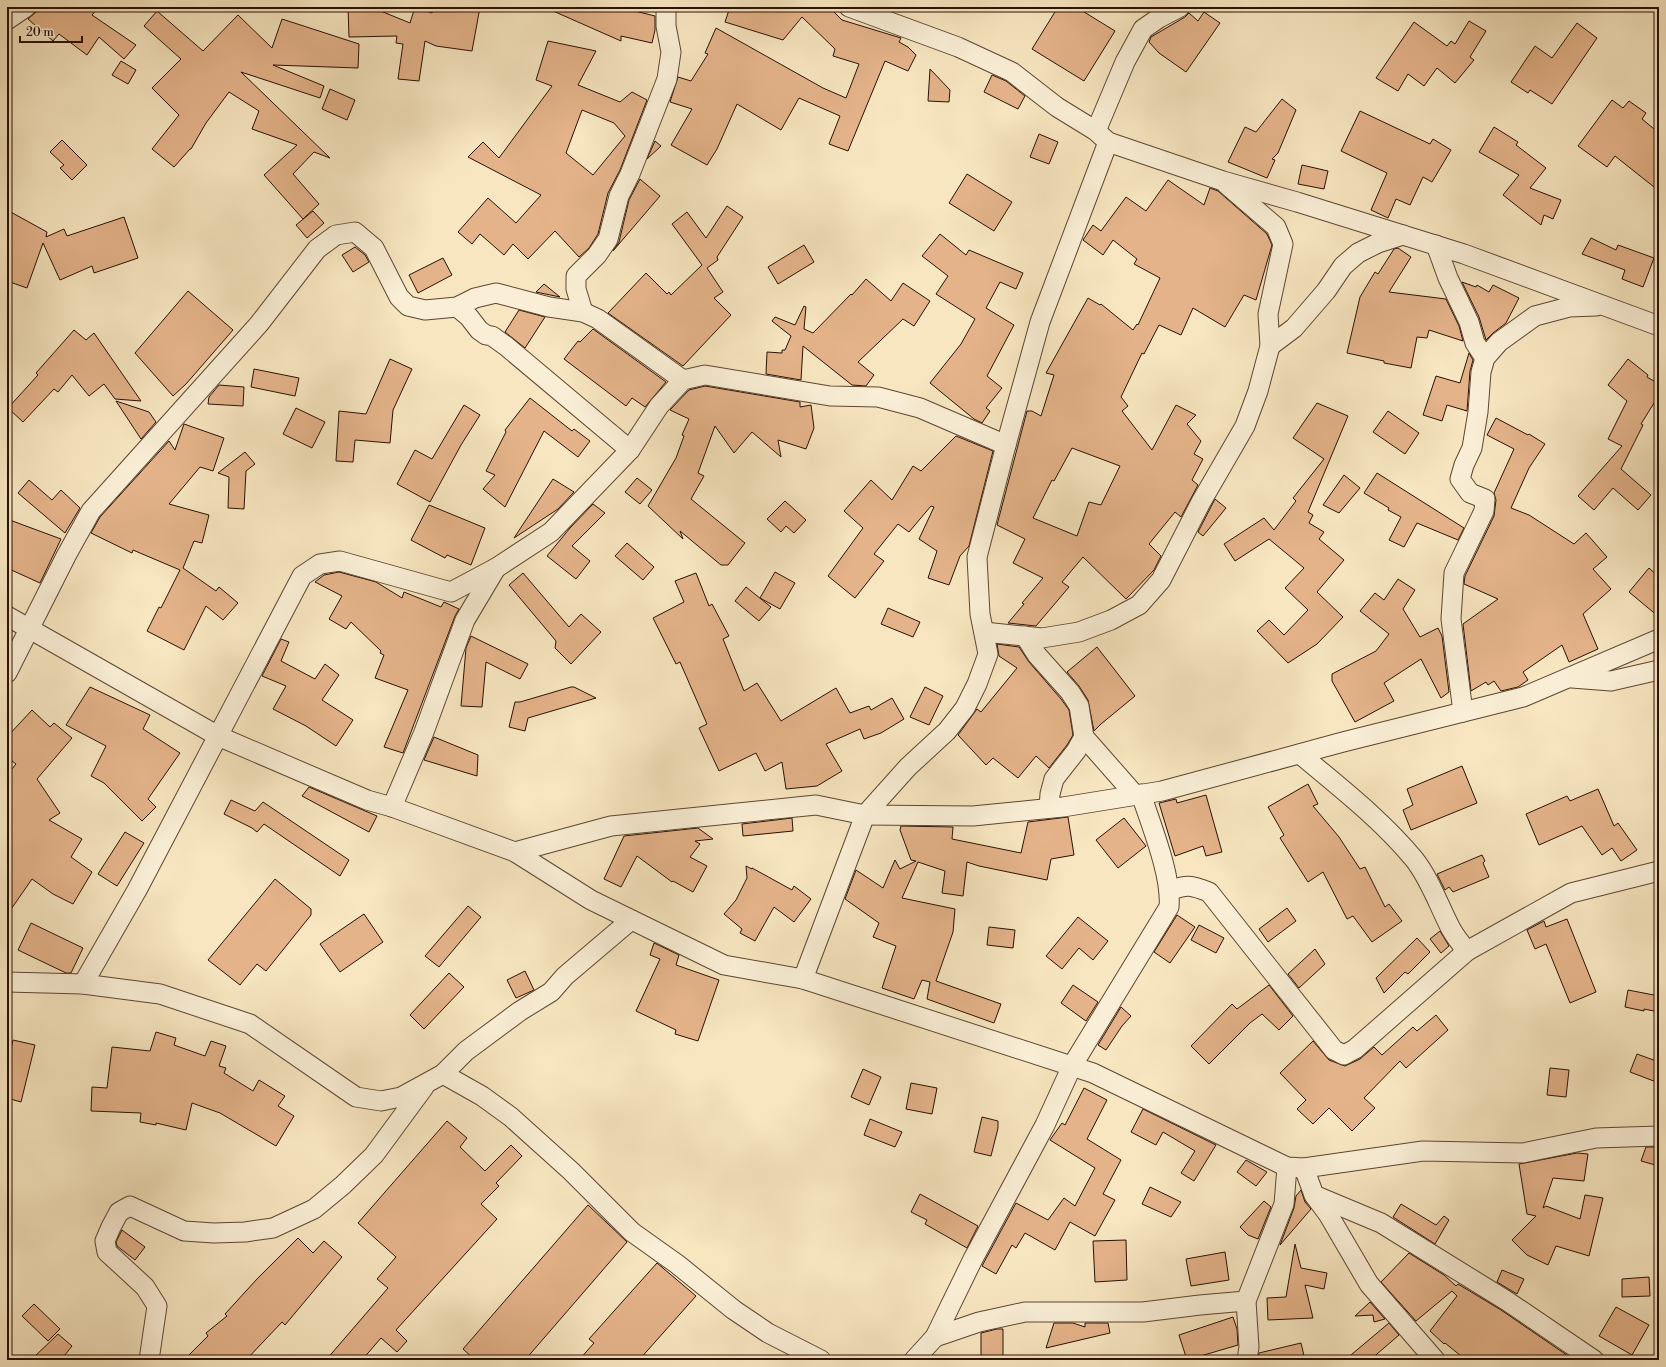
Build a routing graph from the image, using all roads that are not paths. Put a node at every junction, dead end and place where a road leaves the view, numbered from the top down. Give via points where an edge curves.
1 (26, 7) edge
2 (666, 7) edge
3 (849, 7) edge
4 (1180, 7) edge
5 (7, 20) edge
6 (1102, 137) junction
7 (1224, 181) junction
8 (1402, 235) junction
9 (1436, 245) junction
10 (1605, 306) junction
11 (457, 307) junction
12 (583, 312) junction
13 (1659, 326) edge
14 (1270, 346) junction
15 (1485, 358) junction
16 (683, 380) junction
17 (1006, 445) junction
18 (630, 450) junction
19 (496, 568) junction
20 (7, 616) edge
21 (30, 629) junction
22 (984, 632) junction
23 (1025, 636) junction
24 (1659, 639) edge
25 (1659, 670) edge
26 (7, 673) edge
27 (1568, 677) junction
28 (1463, 712) junction
29 (218, 736) junction
30 (1084, 737) junction
31 (1300, 754) junction
32 (1138, 795) junction
33 (392, 807) junction
34 (1049, 808) junction
35 (865, 815) junction
36 (515, 852) junction
37 (1659, 871) edge
38 (1169, 891) junction
39 (631, 920) junction
40 (1466, 951) junction
41 (803, 979) junction
42 (7, 982) edge
43 (83, 984) junction
44 (1072, 1066) junction
45 (435, 1079) junction
46 (1659, 1136) edge
47 (1295, 1168) junction
48 (1314, 1195) junction
49 (1246, 1301) junction
50 (935, 1337) junction
51 (149, 1360) edge
52 (821, 1360) edge
53 (914, 1360) edge
54 (1246, 1360) edge
55 (1435, 1360) edge
56 (1594, 1360) edge

1 - 5 street
2 - 12 street via 666,26 672,52 667,78 619,196 608,239 597,255 576,276 576,289
3 - 6 street via 958,47 1012,72 1057,107
4 - 6 street via 1143,30 1125,62
6 - 7 street
6 - 17 street via 1040,322
7 - 8 street
7 - 14 street via 1276,227 1283,244 1268,314
8 - 9 street
8 - 14 street via 1358,252 1343,266 1326,291 1294,328
9 - 10 street
9 - 15 street via 1448,278 1467,316 1475,343
10 - 13 street
10 - 15 street via 1570,307 1535,316 1498,342
11 - 12 street via 496,292 549,307
11 - 18 street via 479,330 506,346
11 - 21 street via 426,310 408,306 399,297 374,248 354,232 336,235 317,250 254,329 91,511
12 - 16 street via 598,319
14 - 23 street via 1258,392 1244,426 1157,585 1139,605 1111,620 1079,632 1042,638
15 - 28 street via 1472,448 1460,479 1470,493 1484,499 1484,511 1454,573 1451,619
16 - 17 street via 704,375 830,396 878,396 920,408
16 - 18 street via 658,406
17 - 22 street via 977,557 980,614
18 - 19 street via 551,532
19 - 29 street via 451,592 340,561 320,564 302,576
19 - 33 street via 465,620 424,732
20 - 21 street
21 - 26 street
21 - 29 street
22 - 23 street
22 - 35 street via 988,654 965,708 947,731 908,767
23 - 30 street via 1037,655 1070,692 1078,706
24 - 27 street
25 - 27 street via 1611,681
27 - 28 street via 1522,697
28 - 31 street
29 - 33 street via 368,800
29 - 43 street via 137,890
30 - 32 street
30 - 34 street via 1054,779
31 - 32 street via 1162,791
31 - 40 street via 1351,797 1415,860
32 - 34 street
32 - 38 street via 1164,868
33 - 36 street
34 - 35 street via 973,816
35 - 36 street via 816,805 611,826
35 - 41 street
36 - 39 street via 591,900
37 - 40 street via 1571,893
38 - 40 street via 1184,885 1209,892 1334,1050 1344,1055 1355,1049
38 - 44 street via 1169,907 1163,918
39 - 41 street via 724,965
39 - 45 street via 550,992 466,1051
41 - 44 street
42 - 43 street
43 - 45 street via 160,994 250,1024 356,1097 381,1101 401,1097
44 - 47 street
44 - 50 street via 1045,1125 973,1258
45 - 51 street via 374,1155 343,1185 314,1209 274,1228 229,1232 184,1231 130,1206 119,1212 105,1241 107,1252 145,1287 157,1306
45 - 52 street via 482,1096 511,1117 571,1171 632,1232 734,1310 768,1333
46 - 47 street via 1596,1138 1523,1153 1423,1151
47 - 48 street
47 - 49 street via 1284,1204
48 - 55 street via 1369,1284
48 - 56 street via 1381,1223 1507,1301
49 - 50 street via 1143,1312 1025,1312 979,1322
49 - 54 street via 1249,1347
50 - 53 street

